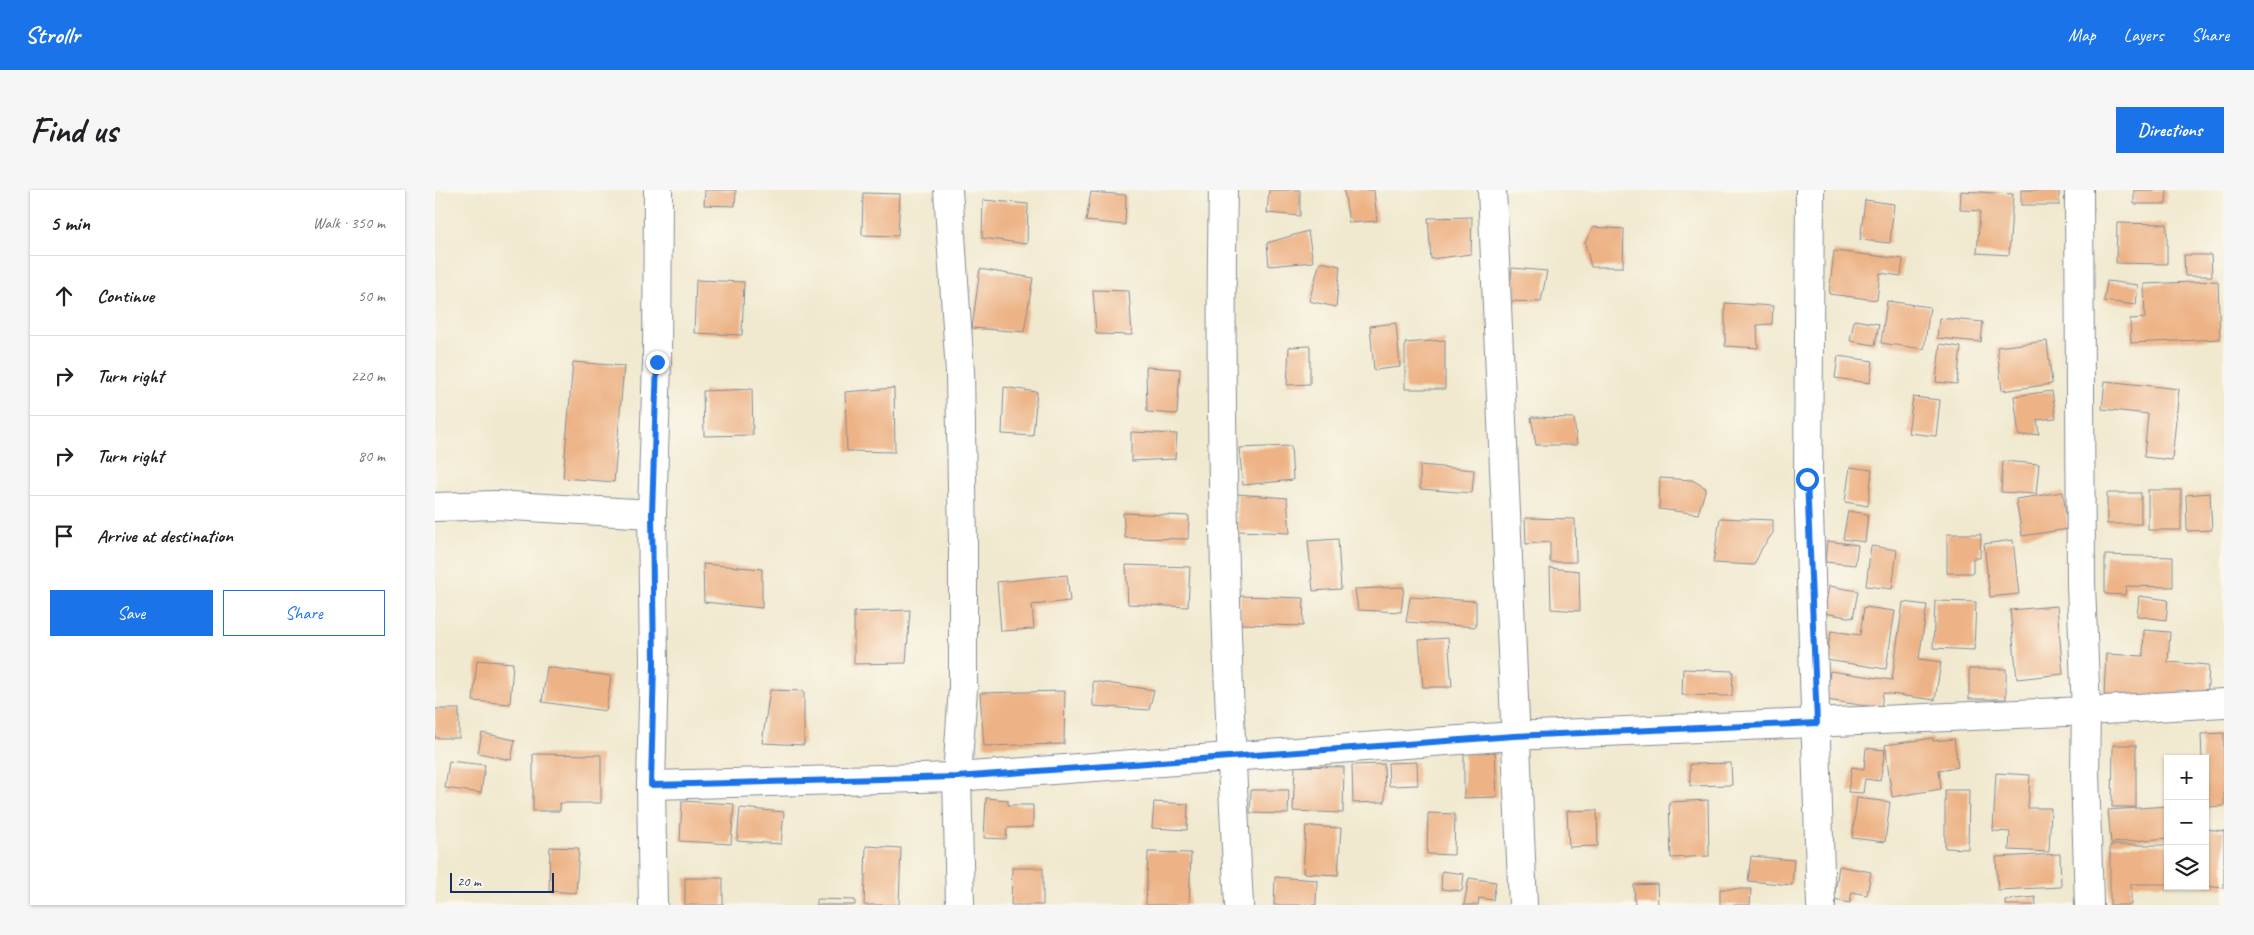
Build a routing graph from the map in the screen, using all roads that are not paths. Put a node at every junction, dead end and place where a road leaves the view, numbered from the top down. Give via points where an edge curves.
1 (658, 190) edge
2 (949, 190) edge
3 (1223, 190) edge
4 (1492, 190) edge
5 (1810, 190) edge
6 (2079, 190) edge
7 (435, 507) edge
8 (652, 514) junction
9 (2224, 703) edge
10 (2086, 711) junction
11 (1817, 723) junction
12 (1514, 736) junction
13 (1231, 757) junction
14 (957, 777) junction
15 (651, 785) junction
16 (653, 905) edge
17 (960, 905) edge
18 (1239, 905) edge
19 (1523, 905) edge
20 (1821, 905) edge
21 (2089, 905) edge

1 - 8 street
2 - 14 street via 960,372 963,544 963,688
3 - 13 street via 1220,331
4 - 12 street
5 - 11 street via 1807,479
6 - 10 street via 2081,585
7 - 8 street via 495,504
8 - 15 street via 654,663
9 - 10 street
10 - 11 street
10 - 21 street
11 - 12 street
11 - 20 street
12 - 13 street
12 - 19 street
13 - 14 street
13 - 18 street
14 - 15 street
14 - 17 street
15 - 16 street

